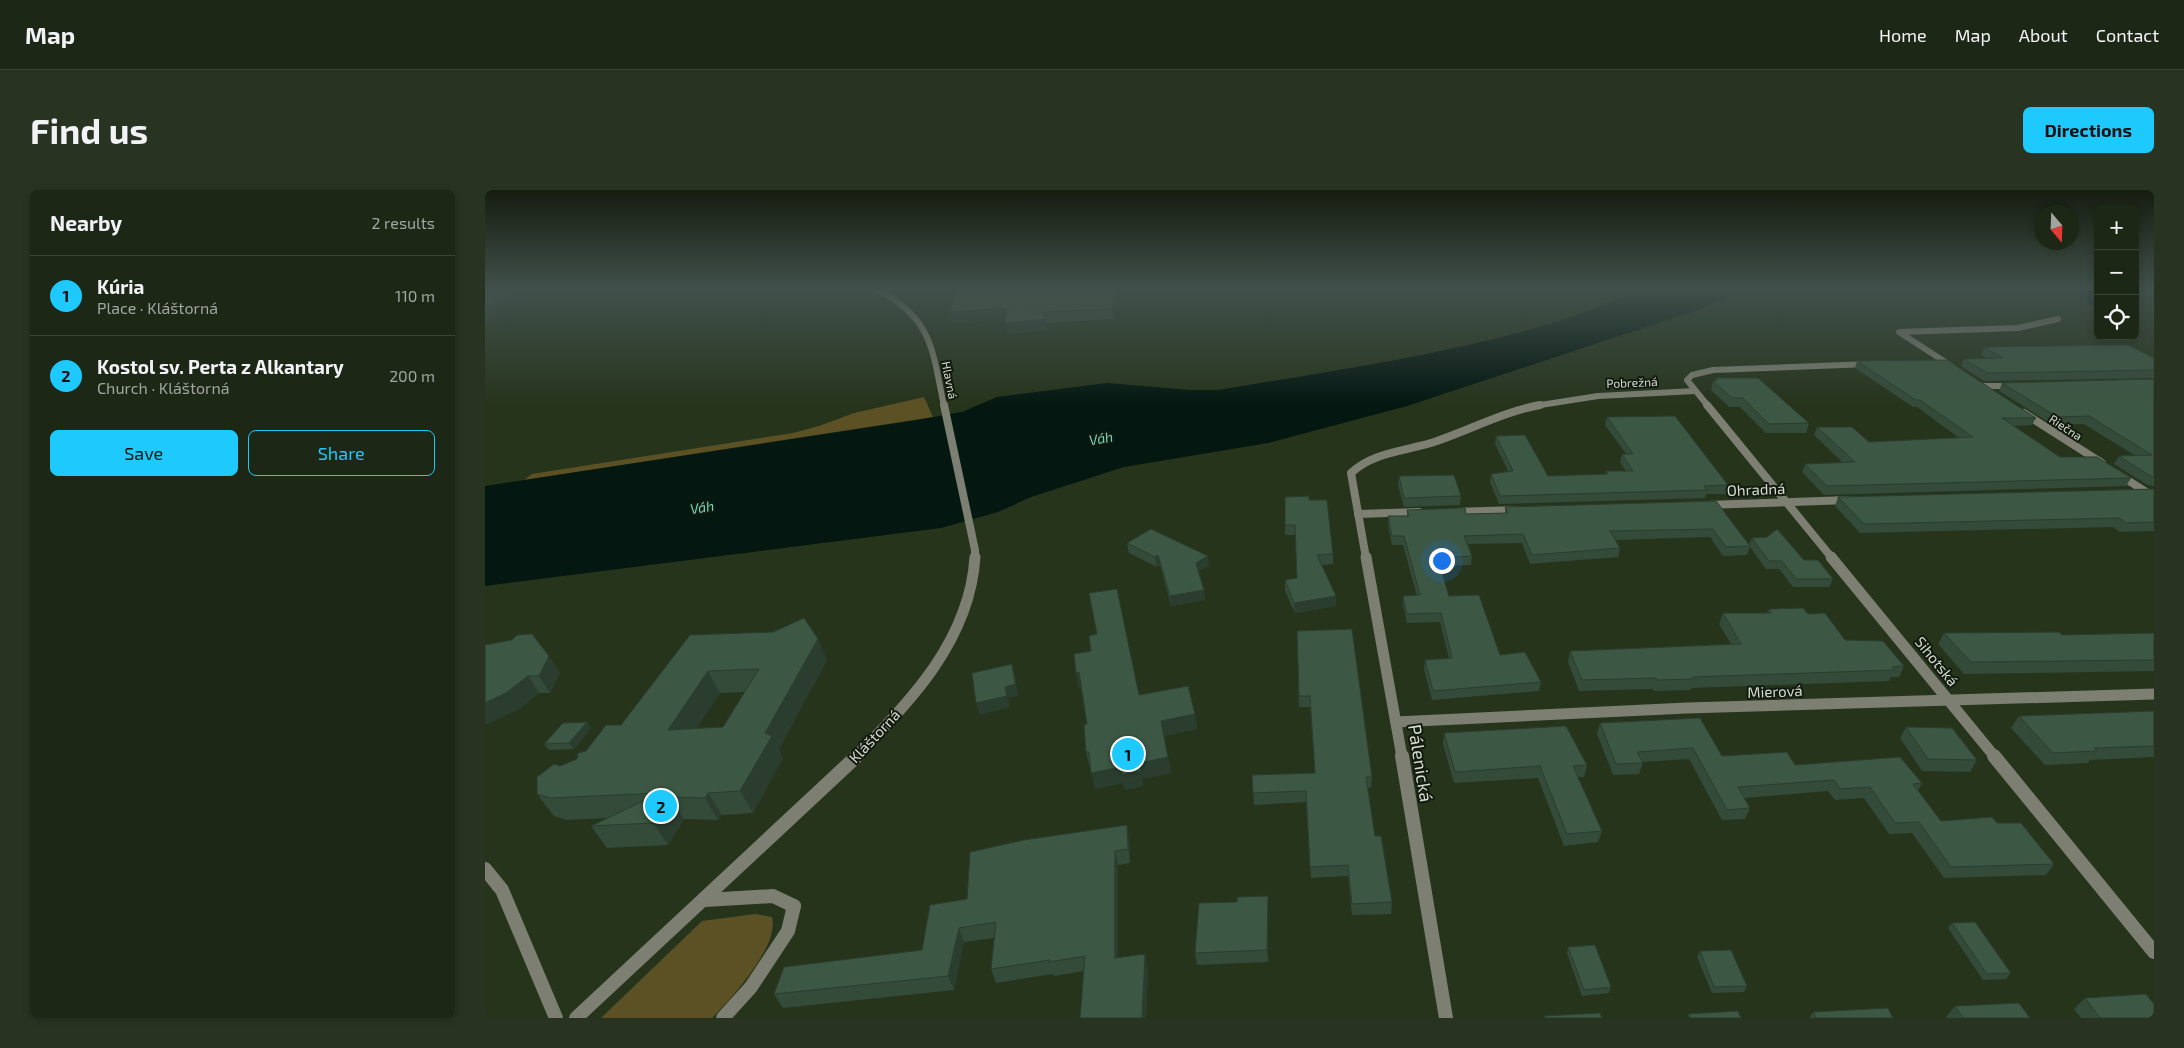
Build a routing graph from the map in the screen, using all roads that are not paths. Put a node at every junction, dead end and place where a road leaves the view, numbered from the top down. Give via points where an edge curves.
1 (924, 328) edge
2 (2020, 328) edge
3 (1935, 362) edge
4 (1945, 362) junction
5 (1877, 363) edge
6 (1960, 372) edge
7 (1975, 381) edge
8 (2021, 385) edge
9 (1983, 386) junction
10 (1695, 391) junction
11 (1999, 397) edge
12 (2015, 407) edge
13 (2149, 491) edge
14 (2125, 492) edge
15 (2154, 497) edge
16 (1861, 500) edge
17 (1788, 502) junction
18 (1700, 505) edge
19 (1524, 510) edge
20 (1426, 512) edge
21 (1446, 512) edge
22 (1358, 514) junction
23 (972, 532) joint
24 (2154, 694) edge
25 (1950, 700) junction
26 (1396, 722) junction
27 (485, 869) edge
28 (705, 900) junction
29 (2154, 952) edge
30 (556, 1018) edge
31 (576, 1018) edge
32 (723, 1018) edge
33 (1446, 1018) edge

1 - 23 street, Hlavná via 933,353
2 - 4 street via 1899,332
3 - 4 street
4 - 6 street
5 - 10 street via 1707,371 1687,377
7 - 9 street
8 - 9 street
9 - 11 street
10 - 17 street, Sihotská
10 - 22 street, Pobrežná via 1597,394 1560,400 1501,415 1450,437 1368,462 1351,473
12 - 13 street, Riečna
13 - 14 street
13 - 15 street, Riečna
16 - 17 street, Ohradná
17 - 18 street, Ohradná
17 - 25 street, Sihotská
19 - 21 street
20 - 22 street
22 - 26 street, Pálenická
23 - 28 street, Kláštorná via 975,566 968,603 949,644 920,685 850,762
24 - 25 street, Mierová
25 - 26 street, Mierová
25 - 29 street, Sihotská
26 - 33 street, Pálenická
27 - 30 street via 502,890
28 - 31 street, Kláštorná
28 - 32 street via 773,896 794,906 789,931 751,987

